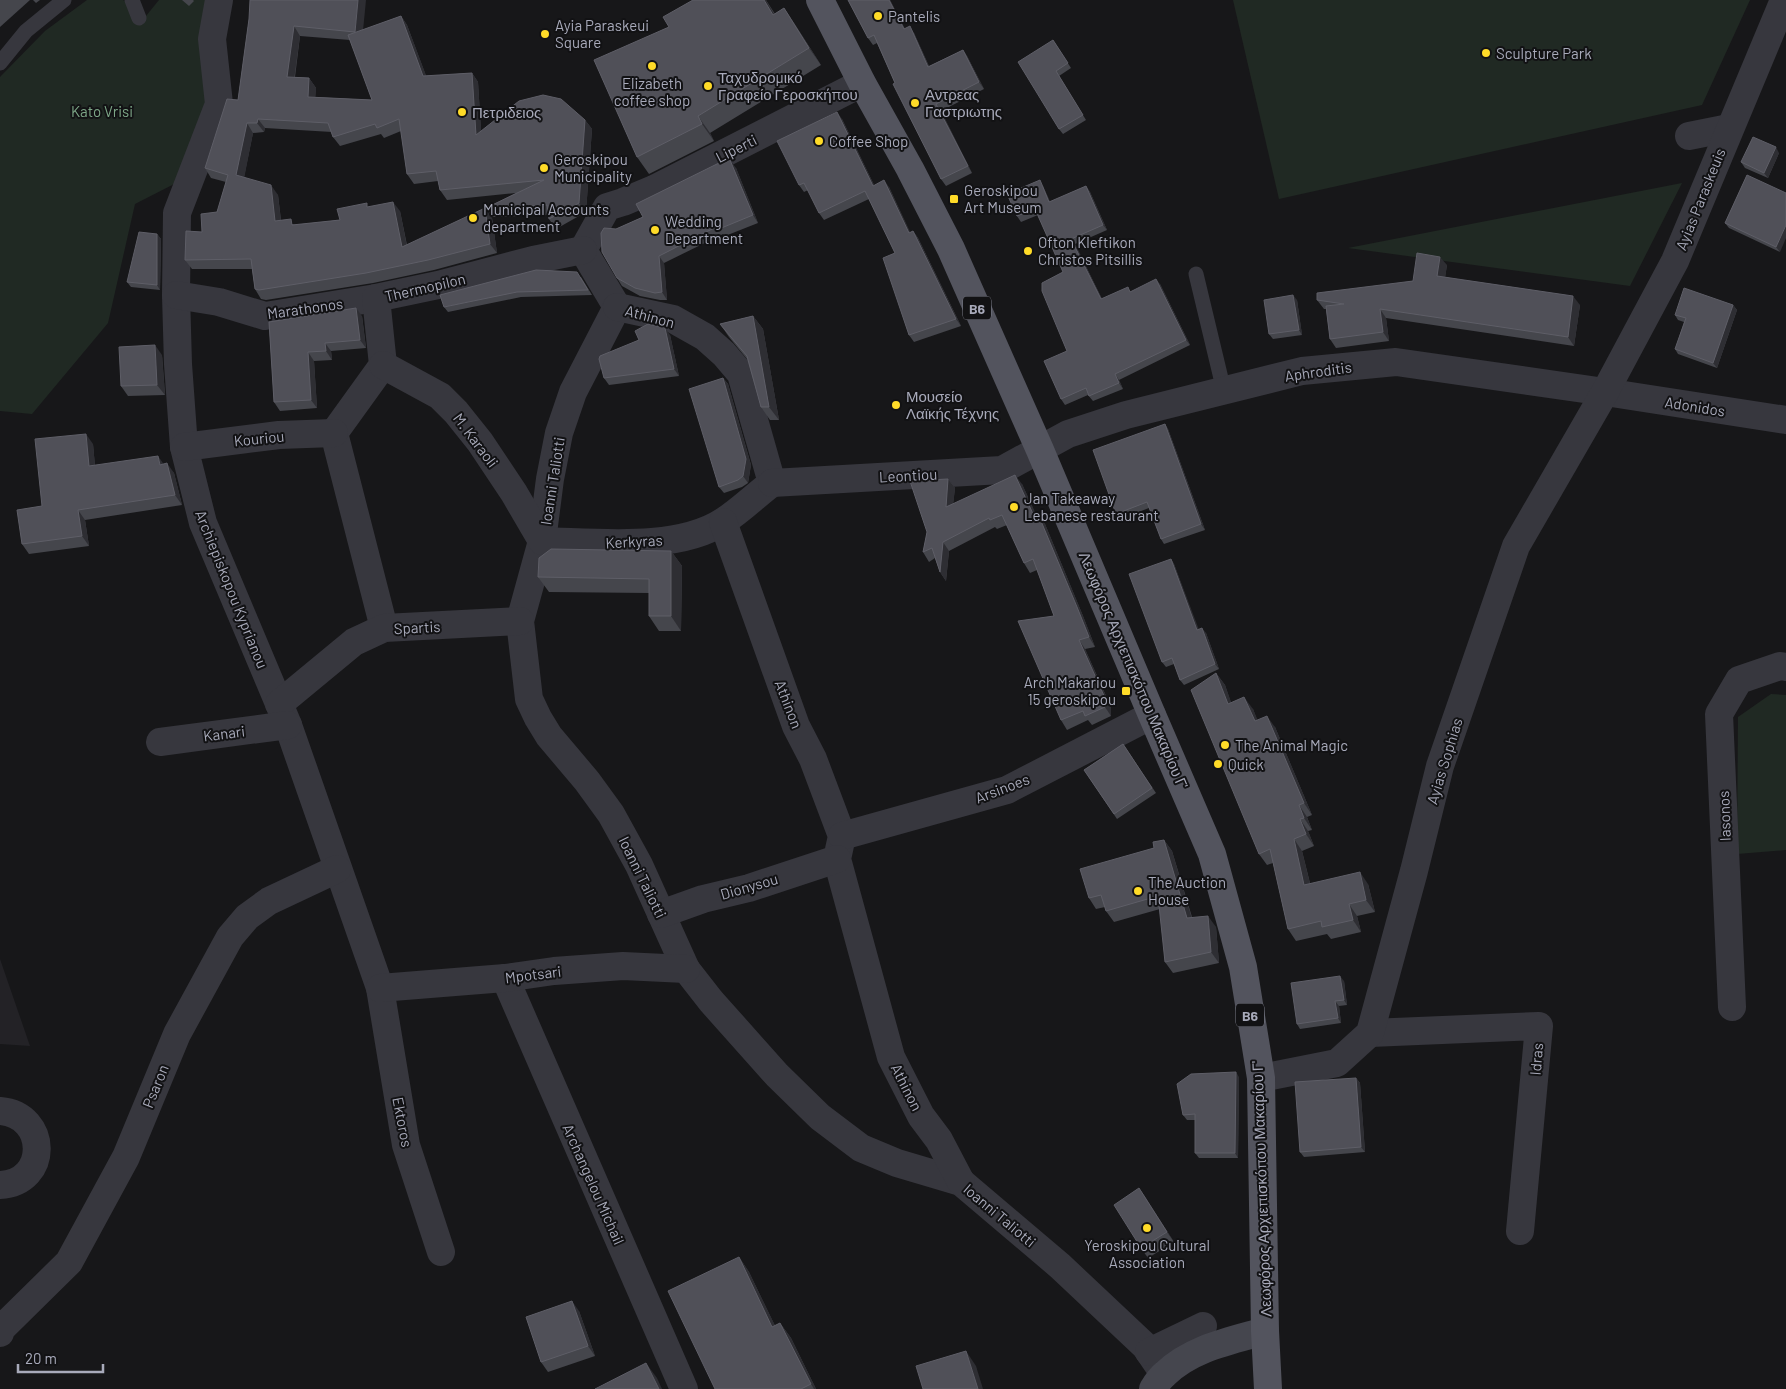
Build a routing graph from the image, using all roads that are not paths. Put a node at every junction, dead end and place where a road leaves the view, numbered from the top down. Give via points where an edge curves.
1 (64, 0) edge
2 (132, 0) edge
3 (219, 0) edge
4 (820, 0) edge
5 (1784, 0) edge
6 (139, 18) dead end
7 (0, 63) edge
8 (862, 83) junction
9 (1729, 128) junction
10 (1688, 136) dead end
11 (583, 250) junction
12 (1196, 274) dead end
13 (176, 295) junction
14 (376, 298) junction
15 (617, 307) junction
16 (383, 365) junction
17 (1224, 391) junction
18 (1605, 392) junction
19 (1786, 420) edge
20 (334, 433) junction
21 (184, 447) junction
22 (1040, 450) junction
23 (772, 483) junction
24 (723, 522) junction
25 (542, 541) junction
26 (520, 621) junction
27 (384, 628) junction
28 (1786, 667) edge
29 (283, 715) junction
30 (1152, 716) junction
31 (160, 742) dead end
32 (840, 848) junction
33 (337, 869) junction
34 (661, 914) junction
35 (686, 968) junction
36 (505, 978) junction
37 (380, 988) junction
38 (1732, 1007) dead end
39 (1370, 1033) junction
40 (1261, 1078) junction
41 (0, 1111) edge
42 (962, 1182) junction
43 (0, 1185) edge
44 (1520, 1231) dead end
45 (441, 1252) dead end
46 (1203, 1326) dead end
47 (1265, 1331) junction
48 (0, 1332) edge
49 (1149, 1352) junction
50 (1158, 1381) edge
51 (684, 1389) edge
52 (1268, 1389) edge

1 - 7 lane via 26,31
2 - 6 lane
3 - 13 street, Archiepiskopou Kyprianou via 212,39 219,104 177,213
4 - 8 main road, Λεωφόρος Αρχιεπισκόπου Μακαρίου Γ' / B6
5 - 9 street, Ayias Paraskeuis
8 - 11 street, Liperti via 654,188 607,207
8 - 22 main road, Λεωφόρος Αρχιεπισκόπου Μακαρίου Γ' / B6 via 951,249
9 - 10 street
9 - 18 street, Ayias Paraskeuis via 1675,261
11 - 14 street, Thermopilon
11 - 15 street
12 - 17 lane
13 - 14 street, Marathonos via 219,302 265,316
13 - 21 street, Archiepiskopou Kyprianou
14 - 16 street, Thermopilon
15 - 23 street, Athinon via 673,319 705,337 724,354 741,374
15 - 25 street, Ioanni Taliotti via 573,392 559,433
16 - 20 street
16 - 25 street, M. Karaoli via 440,396 456,412 495,464
17 - 18 street, Aphroditis via 1302,371 1396,362
17 - 22 street, Aphroditis via 1126,415 1068,434
18 - 19 street, Adonidos
18 - 39 street, Ayias Sophias via 1516,546 1440,766
20 - 21 street, Kouriou via 280,435
20 - 27 street
21 - 29 street, Archiepiskopou Kyprianou via 203,523
22 - 23 street, Leontiou via 1002,470
22 - 30 main road, Λεωφόρος Αρχιεπισκόπου Μακαρίου Γ' / B6
23 - 24 street
24 - 25 street, Kerkyras via 693,535 662,541
24 - 32 street, Athinon via 796,726 813,759
25 - 26 street, Ioanni Taliotti
26 - 27 street, Spartis
26 - 34 street, Ioanni Taliotti via 529,699 538,718 611,814
27 - 29 street, Spartis via 354,642
28 - 38 street, Iasonos via 1780,666 1739,680 1719,714
29 - 31 street, Kanari
29 - 33 street, Archiepiskopou Kyprianou
30 - 32 street, Arsinoes via 1007,790
30 - 40 main road, Λεωφόρος Αρχιεπισκόπου Μακαρίου Γ' / B6 via 1212,854 1243,967
32 - 34 street, Dionysou via 749,888
32 - 42 street, Athinon via 891,1057 921,1116 939,1140
33 - 37 street, Archiepiskopou Kyprianou
33 - 48 street, Psaron via 269,901 247,917 230,937 177,1034 126,1158 69,1262
34 - 35 street, Ioanni Taliotti
35 - 36 street, Mpotsari via 623,966
35 - 42 street, Ioanni Taliotti via 776,1074 820,1117 861,1148 897,1163
36 - 37 street, Mpotsari
36 - 51 street, Archangelou Michail
37 - 45 street, Ektoros via 406,1145
39 - 40 street via 1337,1063
39 - 44 street, Idras via 1539,1026
40 - 47 main road, Λεωφόρος Αρχιεπισκόπου Μακαρίου Γ' / B6
41 - 43 street via 19,1115 27,1122 37,1146 36,1159 30,1171 20,1180
42 - 49 street, Ioanni Taliotti via 1060,1266
46 - 49 street
47 - 50 street via 1200,1350 1182,1360
47 - 52 main road, Λεωφόρος Αρχιεπισκόπου Μακαρίου Γ' / B6
49 - 50 street, Ioanni Taliotti

